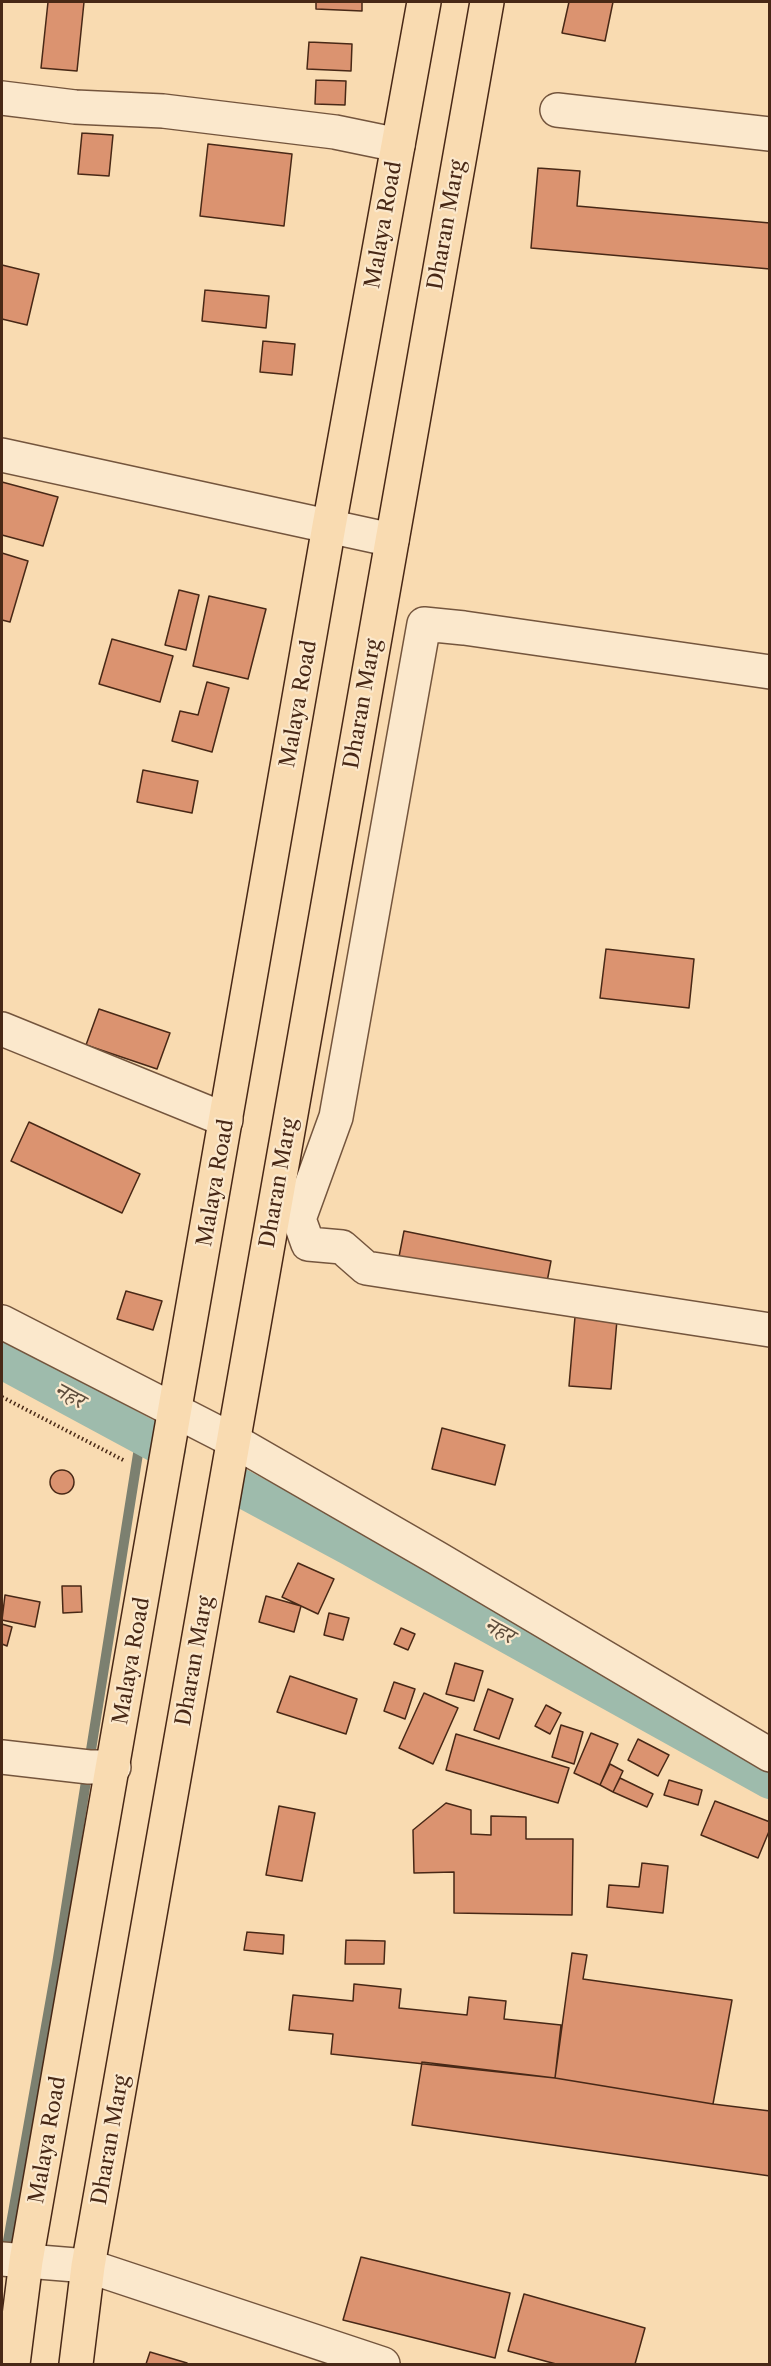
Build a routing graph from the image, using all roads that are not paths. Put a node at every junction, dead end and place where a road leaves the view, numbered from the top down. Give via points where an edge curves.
1 (424, 2) edge
2 (487, 2) edge
3 (2, 98) edge
4 (557, 110) dead end
5 (770, 134) edge
6 (398, 145) junction
7 (2, 455) edge
8 (329, 526) junction
9 (392, 540) junction
10 (770, 672) edge
11 (2, 1029) edge
12 (226, 1120) junction
13 (2, 1322) edge
14 (770, 1330) edge
15 (176, 1411) junction
16 (234, 1441) junction
17 (770, 1755) edge
18 (2, 1757) edge
19 (114, 1767) junction
20 (14, 2260) edge
21 (88, 2266) junction
22 (13, 2364) edge
23 (76, 2364) edge
24 (383, 2364) edge

1 - 6 main road, Malaya Road
2 - 9 main road, Dharan Marg
3 - 6 street via 75,107 164,111 335,132
4 - 5 street
6 - 8 main road, Malaya Road
7 - 8 street
8 - 9 street
8 - 12 main road, Malaya Road
9 - 16 main road, Dharan Marg
10 - 14 street via 424,624 336,1118 299,1219 308,1244 342,1247 366,1268
11 - 12 street
12 - 15 main road, Malaya Road
13 - 15 street
15 - 16 street
15 - 19 main road, Malaya Road
16 - 17 street
16 - 21 main road, Dharan Marg
18 - 19 street
19 - 20 main road, Malaya Road
20 - 21 street
20 - 22 main road, Malaya Road
21 - 23 main road, Dharan Marg
21 - 24 street

